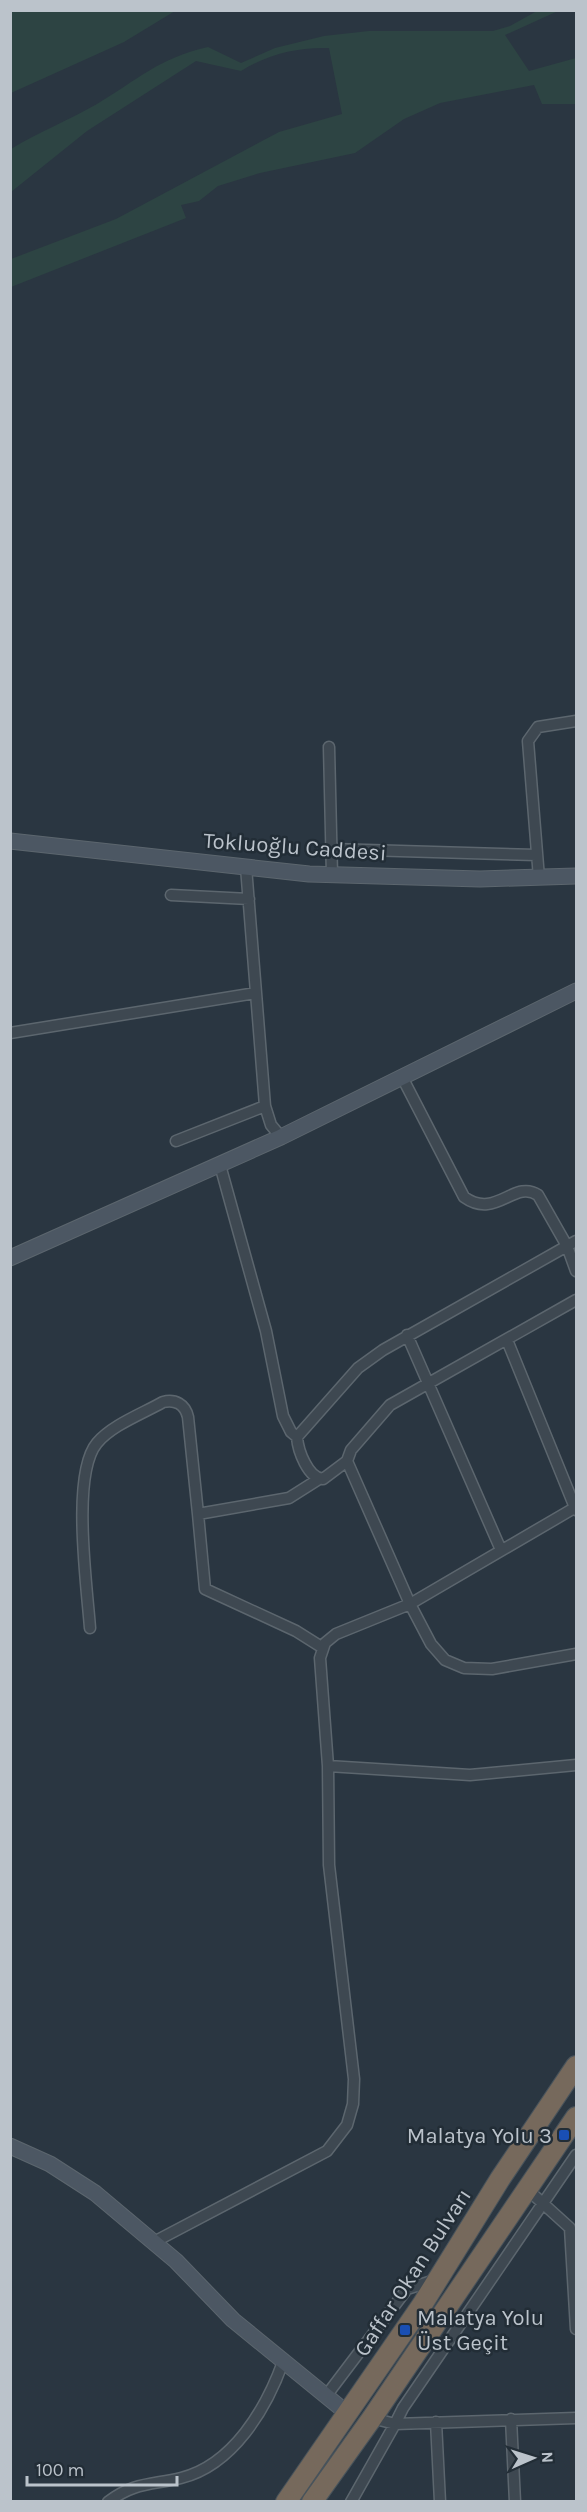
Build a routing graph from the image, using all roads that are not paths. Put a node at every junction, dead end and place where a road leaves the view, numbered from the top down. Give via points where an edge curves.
1 (576, 721) edge
2 (329, 747) dead end
3 (10, 841) edge
4 (332, 849) junction
5 (537, 855) junction
6 (246, 867) junction
7 (332, 875) junction
8 (576, 876) edge
9 (539, 878) junction
10 (171, 895) dead end
11 (249, 899) junction
12 (576, 991) edge
13 (256, 993) junction
14 (10, 1033) edge
15 (402, 1077) junction
16 (265, 1106) junction
17 (281, 1137) junction
18 (176, 1141) dead end
19 (220, 1165) junction
20 (572, 1244) edge
21 (10, 1258) edge
22 (576, 1271) edge
23 (576, 1300) edge
24 (407, 1335) junction
25 (507, 1340) junction
26 (428, 1384) junction
27 (297, 1437) junction
28 (347, 1461) junction
29 (319, 1479) junction
30 (576, 1508) edge
31 (198, 1514) junction
32 (501, 1550) junction
33 (410, 1604) junction
34 (90, 1628) dead end
35 (323, 1648) junction
36 (576, 1654) edge
37 (576, 1765) edge
38 (328, 1766) junction
39 (576, 2066) edge
40 (576, 2117) edge
41 (10, 2146) edge
42 (576, 2155) edge
43 (527, 2189) junction
44 (542, 2204) junction
45 (573, 2227) edge
46 (154, 2242) junction
47 (439, 2279) junction
48 (575, 2297) edge
49 (576, 2329) edge
50 (283, 2362) junction
51 (326, 2396) junction
52 (347, 2413) junction
53 (372, 2418) junction
54 (576, 2418) edge
55 (511, 2419) junction
56 (436, 2422) junction
57 (395, 2424) junction
58 (352, 2499) edge
59 (108, 2502) edge
60 (286, 2502) edge
61 (312, 2502) edge
62 (338, 2502) edge
63 (440, 2502) edge
64 (515, 2502) edge

1 - 5 street via 542,725 530,737
2 - 4 street
3 - 6 street, Tokluoğlu Caddesi
4 - 5 street
4 - 7 street
5 - 9 street
6 - 7 street, Tokluoğlu Caddesi
6 - 11 street
7 - 9 street, Tokluoğlu Caddesi
8 - 9 street, Tokluoğlu Caddesi
10 - 11 street
11 - 13 street
12 - 15 street
13 - 14 street
13 - 16 street
15 - 17 street
15 - 20 street via 464,1197 489,1205 519,1191 532,1191
16 - 17 street via 271,1125
16 - 18 street
17 - 19 street
19 - 21 street
19 - 27 street via 266,1331 283,1416
20 - 22 street
20 - 24 street
23 - 25 street
24 - 26 street
24 - 27 street via 358,1368
25 - 26 street
25 - 30 street
26 - 28 street via 390,1405 351,1450
26 - 32 street
27 - 29 street via 311,1474
28 - 29 street
28 - 33 street
29 - 31 street via 289,1498
30 - 32 street
31 - 34 street via 188,1417 181,1404 163,1402 100,1439 88,1458 85,1474 83,1521
31 - 35 street via 205,1589 296,1631
32 - 33 street
33 - 35 street via 336,1634
33 - 36 street via 435,1650 464,1668 492,1669
35 - 38 street via 320,1658
37 - 38 street via 470,1776
38 - 46 street via 328,1865 354,2079 350,2115 343,2132 327,2151
39 - 47 highway, Gaffar Okan Bulvarı
40 - 43 highway
41 - 46 street via 80,2182
42 - 44 street
43 - 44 street
43 - 53 highway
44 - 45 street
44 - 57 street
45 - 48 street
46 - 50 street via 232,2320
47 - 51 street via 407,2289
47 - 52 highway, Gaffar Okan Bulvarı
48 - 49 street
50 - 51 street
50 - 59 street via 257,2416 227,2450 193,2474 140,2484
51 - 52 street
52 - 60 highway, Gaffar Okan Bulvarı
53 - 57 street
53 - 61 highway
54 - 55 street
55 - 56 street
55 - 64 street
56 - 57 street
56 - 63 street
57 - 58 street
58 - 62 street

